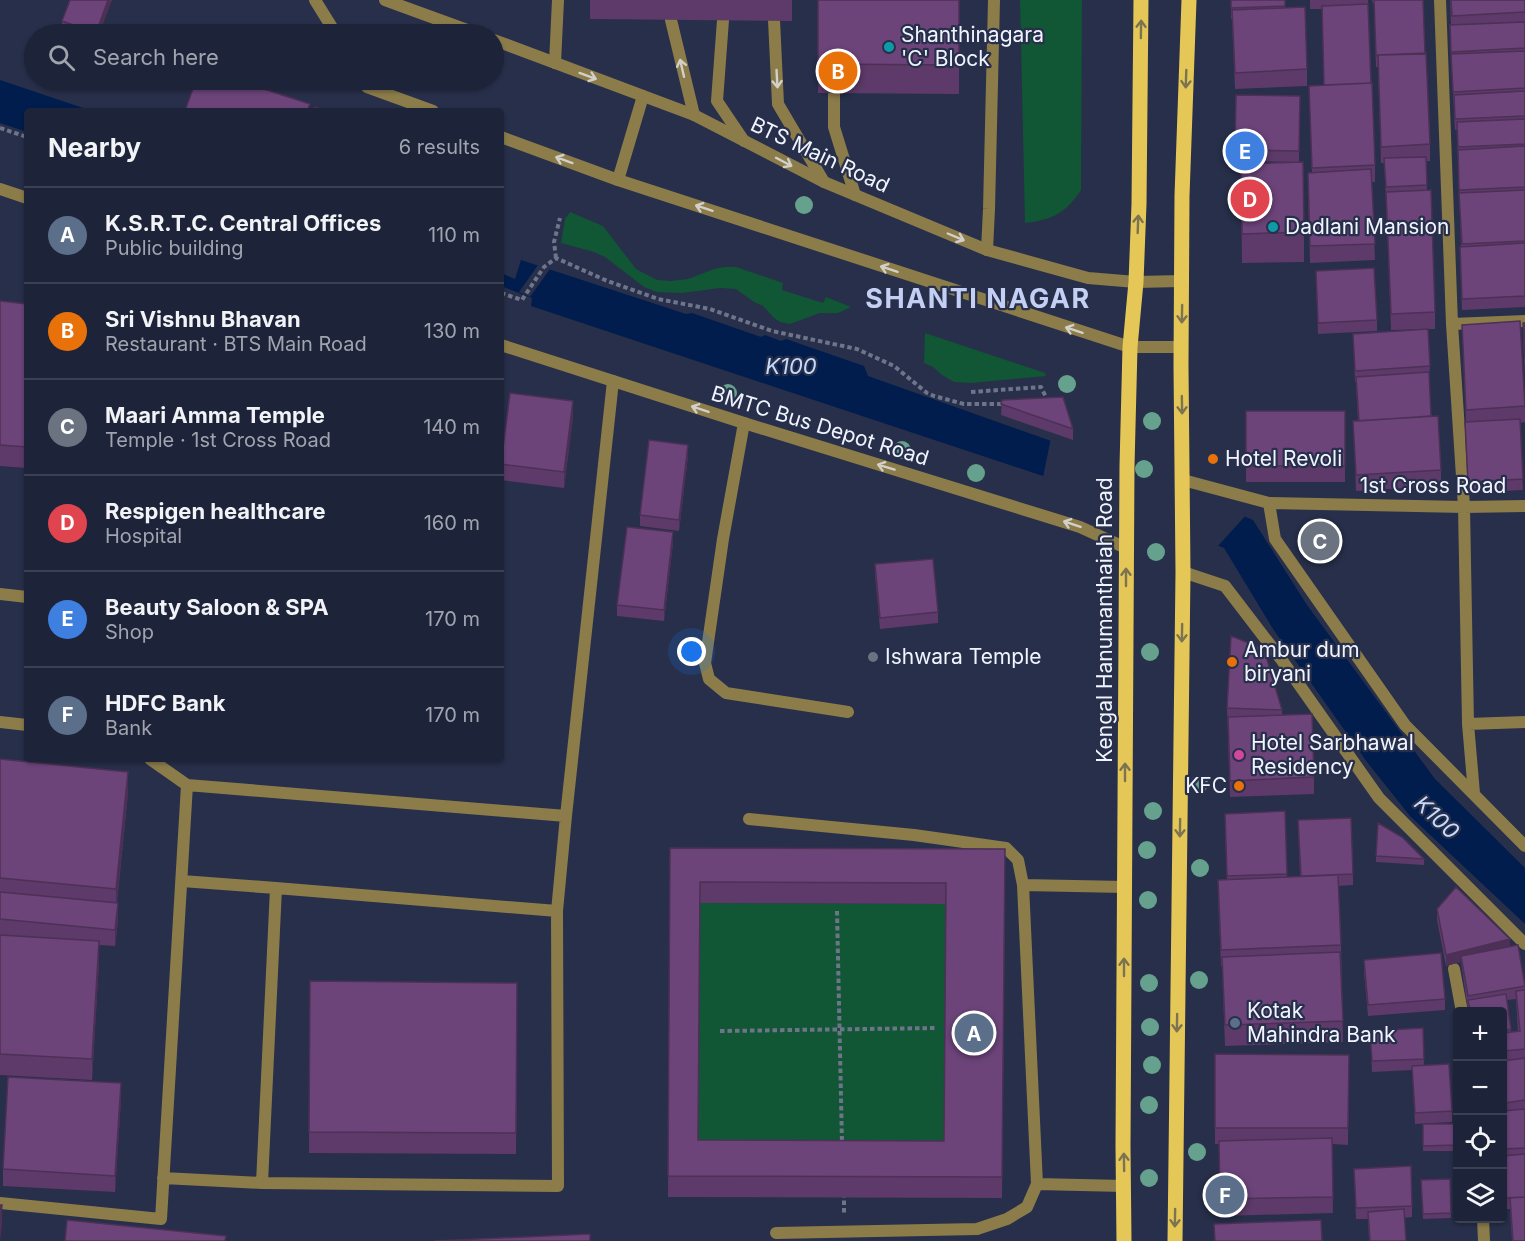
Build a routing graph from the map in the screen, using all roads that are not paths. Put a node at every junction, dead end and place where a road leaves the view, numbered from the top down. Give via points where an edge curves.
1 (315, 0) edge
2 (385, 0) edge
3 (558, 0) edge
4 (994, 0) edge
5 (1141, 0) edge
6 (1189, 0) edge
7 (1440, 0) edge
8 (671, 20) dead end
9 (723, 20) dead end
10 (774, 20) dead end
11 (330, 24) edge
12 (451, 24) edge
13 (504, 44) edge
14 (555, 63) junction
15 (375, 90) edge
16 (834, 94) edge
17 (644, 96) junction
18 (425, 108) edge
19 (694, 115) junction
20 (504, 137) edge
21 (744, 141) junction
22 (618, 180) junction
23 (824, 182) junction
24 (0, 189) edge
25 (855, 195) junction
26 (24, 197) edge
27 (987, 250) junction
28 (1182, 281) junction
29 (1136, 282) junction
30 (1525, 321) edge
31 (1452, 324) junction
32 (504, 346) edge
33 (1130, 347) junction
34 (1181, 347) junction
35 (613, 381) junction
36 (744, 423) junction
37 (1183, 484) junction
38 (1269, 503) junction
39 (1525, 506) edge
40 (1464, 507) junction
41 (1126, 548) junction
42 (1183, 572) junction
43 (0, 594) edge
44 (24, 597) edge
45 (848, 712) dead end
46 (0, 722) edge
47 (1525, 722) edge
48 (24, 724) edge
49 (1468, 724) junction
50 (154, 762) edge
51 (187, 785) junction
52 (1474, 793) junction
53 (566, 816) junction
54 (749, 819) dead end
55 (1525, 846) edge
56 (182, 881) junction
57 (1023, 885) junction
58 (1125, 887) junction
59 (276, 888) junction
60 (557, 911) junction
61 (1525, 944) edge
62 (1454, 969) edge
63 (1461, 1007) edge
64 (163, 1178) junction
65 (262, 1183) junction
66 (1037, 1184) junction
67 (1124, 1186) junction
68 (0, 1203) edge
69 (1483, 1223) edge
70 (776, 1233) dead end
71 (1124, 1241) edge
72 (1174, 1241) edge
73 (1484, 1241) edge

1 - 11 street
2 - 12 street
3 - 14 street
4 - 27 street
29 -> 5 main road, Kengal Hanumanthaiah Road
6 -> 28 main road
7 - 31 street
19 -> 8 street
9 - 21 street via 717,101
10 -> 23 street via 778,104
13 - 14 street, BTS Main Road
14 -> 17 street, BTS Main Road
15 - 18 street
16 - 25 street via 834,127
17 - 19 street, BTS Main Road
17 - 22 street
19 - 21 street, BTS Main Road
22 -> 20 street
21 -> 23 street, BTS Main Road
33 -> 22 street
23 - 25 street, BTS Main Road
24 - 26 street
25 -> 27 street, BTS Main Road
27 - 29 street, BTS Main Road via 1088,278
28 - 29 street, BTS Main Road
28 -> 34 main road
29 - 33 main road, Kengal Hanumanthaiah Road
30 - 31 street
31 - 40 street
32 - 35 street, BMTC Bus Depot Road
33 - 34 street
33 - 41 main road, Kengal Hanumanthaiah Road
34 -> 37 main road
36 -> 35 street, BMTC Bus Depot Road
35 - 53 street
41 -> 36 street, BMTC Bus Depot Road via 1080,527
36 - 45 street via 705,663 709,679 726,693
37 - 38 street, 1st Cross Road
37 - 42 main road
38 - 40 street, 1st Cross Road
38 - 52 street via 1275,539 1405,725
39 - 40 street, 1st Cross Road
40 - 49 street
58 -> 41 main road, Kengal Hanumanthaiah Road
42 - 61 street via 1225,586 1379,798
42 -> 72 main road
43 - 44 street
46 - 48 street
47 - 49 street
49 - 52 street
50 - 51 street
51 - 53 street
51 - 56 street
52 - 55 street
53 - 60 street
54 - 57 street via 1006,848 1018,860
56 - 59 street
56 - 64 street
57 - 58 street
57 - 66 street
67 -> 58 main road, Kengal Hanumanthaiah Road
59 - 60 street
59 - 65 street
60 - 65 street via 558,1186
62 - 63 street
64 - 65 street
64 - 68 street via 161,1219
66 - 67 street
66 - 70 street via 1027,1206 1007,1219 977,1229
67 - 71 main road, Kengal Hanumanthaiah Road
69 - 73 street

